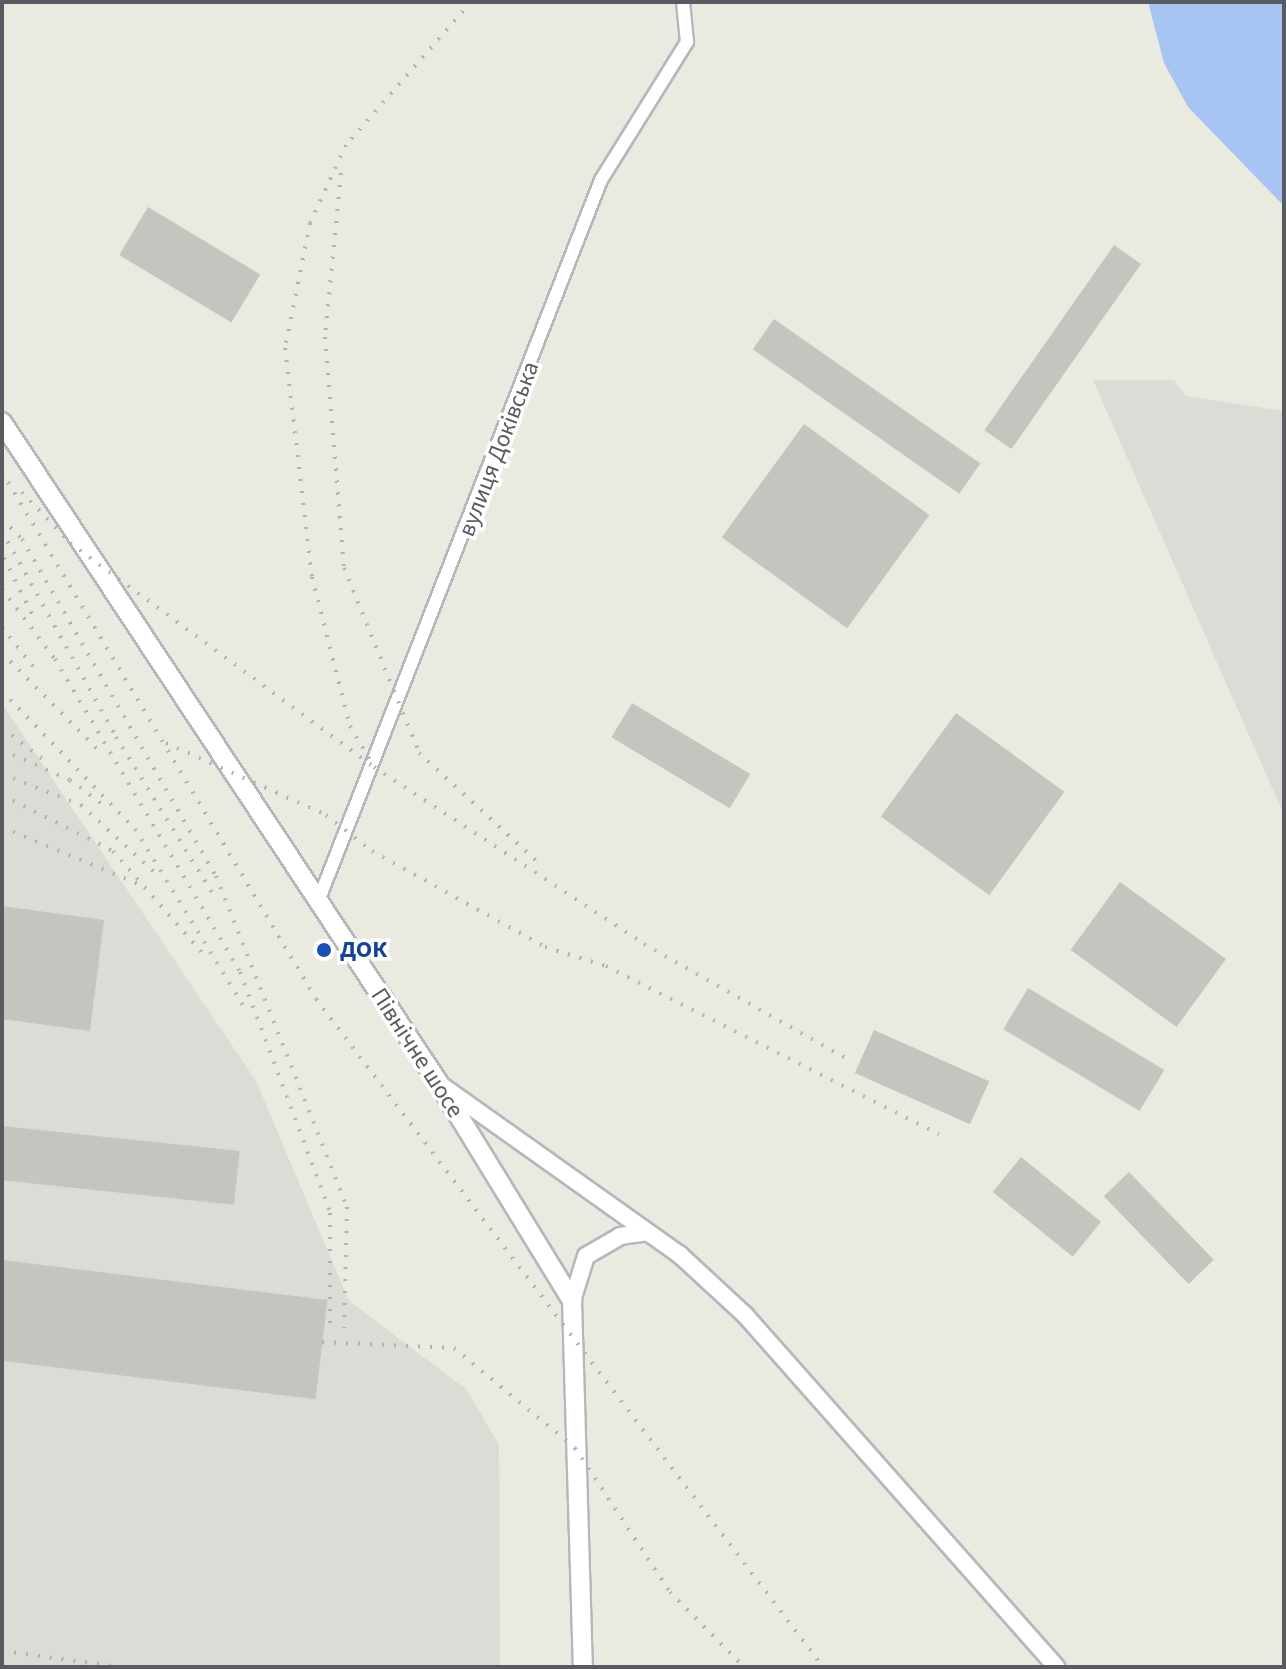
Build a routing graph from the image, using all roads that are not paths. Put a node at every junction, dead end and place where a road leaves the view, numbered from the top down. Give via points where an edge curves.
1 (683, 2) edge
2 (2, 422) edge
3 (317, 904) junction
4 (438, 1082) junction
5 (647, 1232) junction
6 (572, 1301) junction
7 (583, 1667) edge
8 (1056, 1667) edge

1 - 3 street, вулиця Доківська via 687,42 601,180
2 - 3 main road, Північне шосе
3 - 4 main road, Північне шосе
4 - 5 street via 495,1130
4 - 6 main road, Північне шосе
5 - 6 street via 620,1236 586,1256
5 - 8 street via 745,1315
6 - 7 main road, Північне шосе

